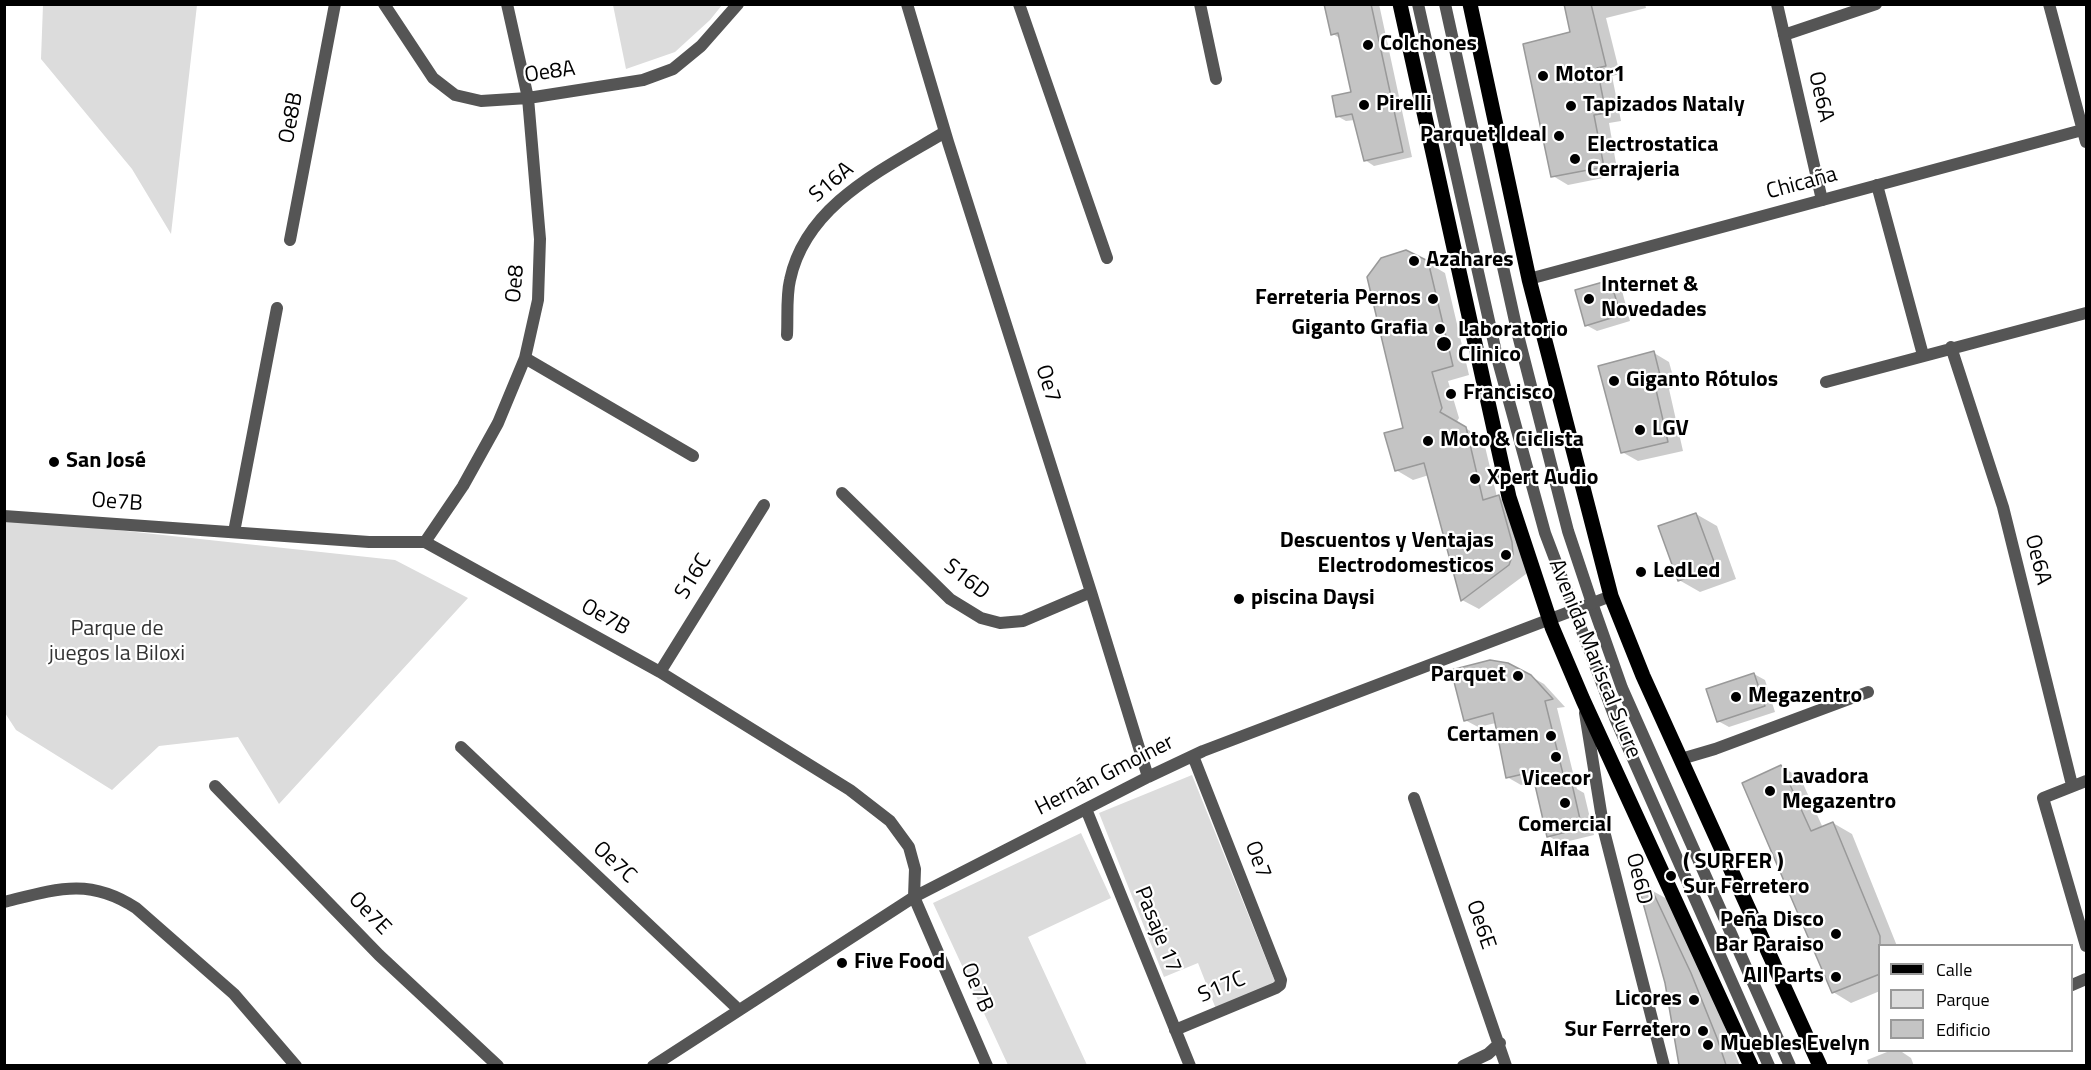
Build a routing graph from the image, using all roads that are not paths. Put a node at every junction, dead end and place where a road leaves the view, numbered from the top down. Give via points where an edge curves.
1 (335, 4) edge
2 (384, 4) edge
3 (507, 4) edge
4 (738, 4) edge
5 (907, 4) edge
6 (1019, 4) edge
7 (1200, 4) edge
8 (1400, 4) edge
9 (1418, 4) edge
10 (1445, 4) edge
11 (1470, 4) edge
12 (1777, 4) edge
13 (1876, 4) edge
14 (2049, 4) edge
15 (1784, 35) junction
16 (1216, 79) dead end
17 (528, 98) junction
18 (945, 132) junction
19 (2085, 134) edge
20 (1877, 185) junction
21 (1822, 200) junction
22 (290, 240) dead end
23 (1107, 258) dead end
24 (1530, 279) junction
25 (277, 308) dead end
26 (2086, 313) edge
27 (787, 335) dead end
28 (1951, 347) junction
29 (1923, 355) junction
30 (525, 358) junction
31 (1826, 382) dead end
32 (693, 456) dead end
33 (842, 493) dead end
34 (764, 505) dead end
35 (4, 516) edge
36 (234, 532) junction
37 (425, 542) junction
38 (1091, 592) junction
39 (1611, 596) junction
40 (1592, 603) junction
41 (1573, 610) junction
42 (1549, 619) junction
43 (660, 672) junction
44 (1868, 692) dead end
45 (1582, 700) junction
46 (460, 747) dead end
47 (1193, 756) junction
48 (1681, 759) junction
49 (1148, 777) junction
50 (2086, 782) edge
51 (2072, 785) junction
52 (215, 786) dead end
53 (1414, 798) dead end
54 (1086, 809) junction
55 (914, 897) junction
56 (4, 902) edge
57 (2086, 946) edge
58 (1281, 980) joint
59 (739, 1010) junction
60 (1175, 1030) junction
61 (1500, 1043) junction
62 (296, 1065) edge
63 (498, 1065) edge
64 (656, 1065) edge
65 (987, 1065) edge
66 (1190, 1065) edge
67 (1462, 1065) edge
68 (1506, 1065) edge
69 (1664, 1065) edge
70 (1751, 1065) edge
71 (1769, 1065) edge
72 (1790, 1065) edge
73 (1820, 1065) edge

1 - 22 street, Oe8B
2 - 17 street, Oe8A via 424,67 455,95 481,101
3 - 17 street, Oe8
4 - 17 street, Oe8A via 701,46 673,69 643,80
5 - 18 street, Oe7
6 - 23 street
7 - 16 street
8 - 42 main road, Avenida Mariscal Sucre via 1509,497
9 - 41 street via 1498,361 1545,533
10 - 40 street via 1518,335 1568,531
11 - 24 main road, Avenida Mariscal Sucre
12 - 15 street, Oe6A
13 - 15 street
14 - 19 street
15 - 21 street, Oe6A
17 - 30 street, Oe8 via 540,239 538,300
18 - 27 street, S16A via 852,189 822,215 802,248 790,280
18 - 38 street, Oe7
19 - 20 street, Chicaña
20 - 21 street, Chicaña
20 - 29 street
21 - 24 street, Chicaña
24 - 39 main road, Avenida Mariscal Sucre
25 - 36 street
26 - 28 street
28 - 29 street
28 - 51 street, Oe6A via 2003,507
29 - 31 street
30 - 32 street
30 - 37 street, Oe8 via 464,486
33 - 38 street, S16D via 950,599 981,618 1000,623 1023,621
34 - 43 street, S16C
35 - 36 street, Oe7B
36 - 37 street, Oe7B
37 - 43 street, Oe7B
38 - 49 street, Oe7
39 - 40 street, Hernán Gmoiner
39 - 48 main road, Avenida Mariscal Sucre
40 - 41 street, Hernán Gmoiner
40 - 72 street via 1622,688
41 - 42 street, Hernán Gmoiner
41 - 71 street via 1615,718
42 - 45 main road, Avenida Mariscal Sucre
42 - 47 street, Hernán Gmoiner
43 - 55 street, Oe7B via 850,790 890,821 909,847 915,869
44 - 48 street
45 - 69 street, Oe6D via 1604,831
45 - 70 main road, Avenida Mariscal Sucre
46 - 59 street, Oe7C
47 - 49 street, Hernán Gmoiner
47 - 58 street, Oe7
48 - 73 main road, Avenida Mariscal Sucre
49 - 54 street, Hernán Gmoiner
50 - 51 street
51 - 57 street via 2043,798
52 - 63 street, Oe7E via 379,956
53 - 61 street, Oe6E
54 - 55 street, Hernán Gmoiner
54 - 60 street, Pasaje 17
55 - 59 street, Hernán Gmoiner
55 - 65 street, Oe7B
56 - 62 street via 76,887 106,892 123,900 234,994
58 - 60 street, S17C via 1276,988
59 - 64 street, Hernán Gmoiner
60 - 66 street, Pasaje 17
61 - 67 street via 1488,1054
61 - 68 street, Oe6E

